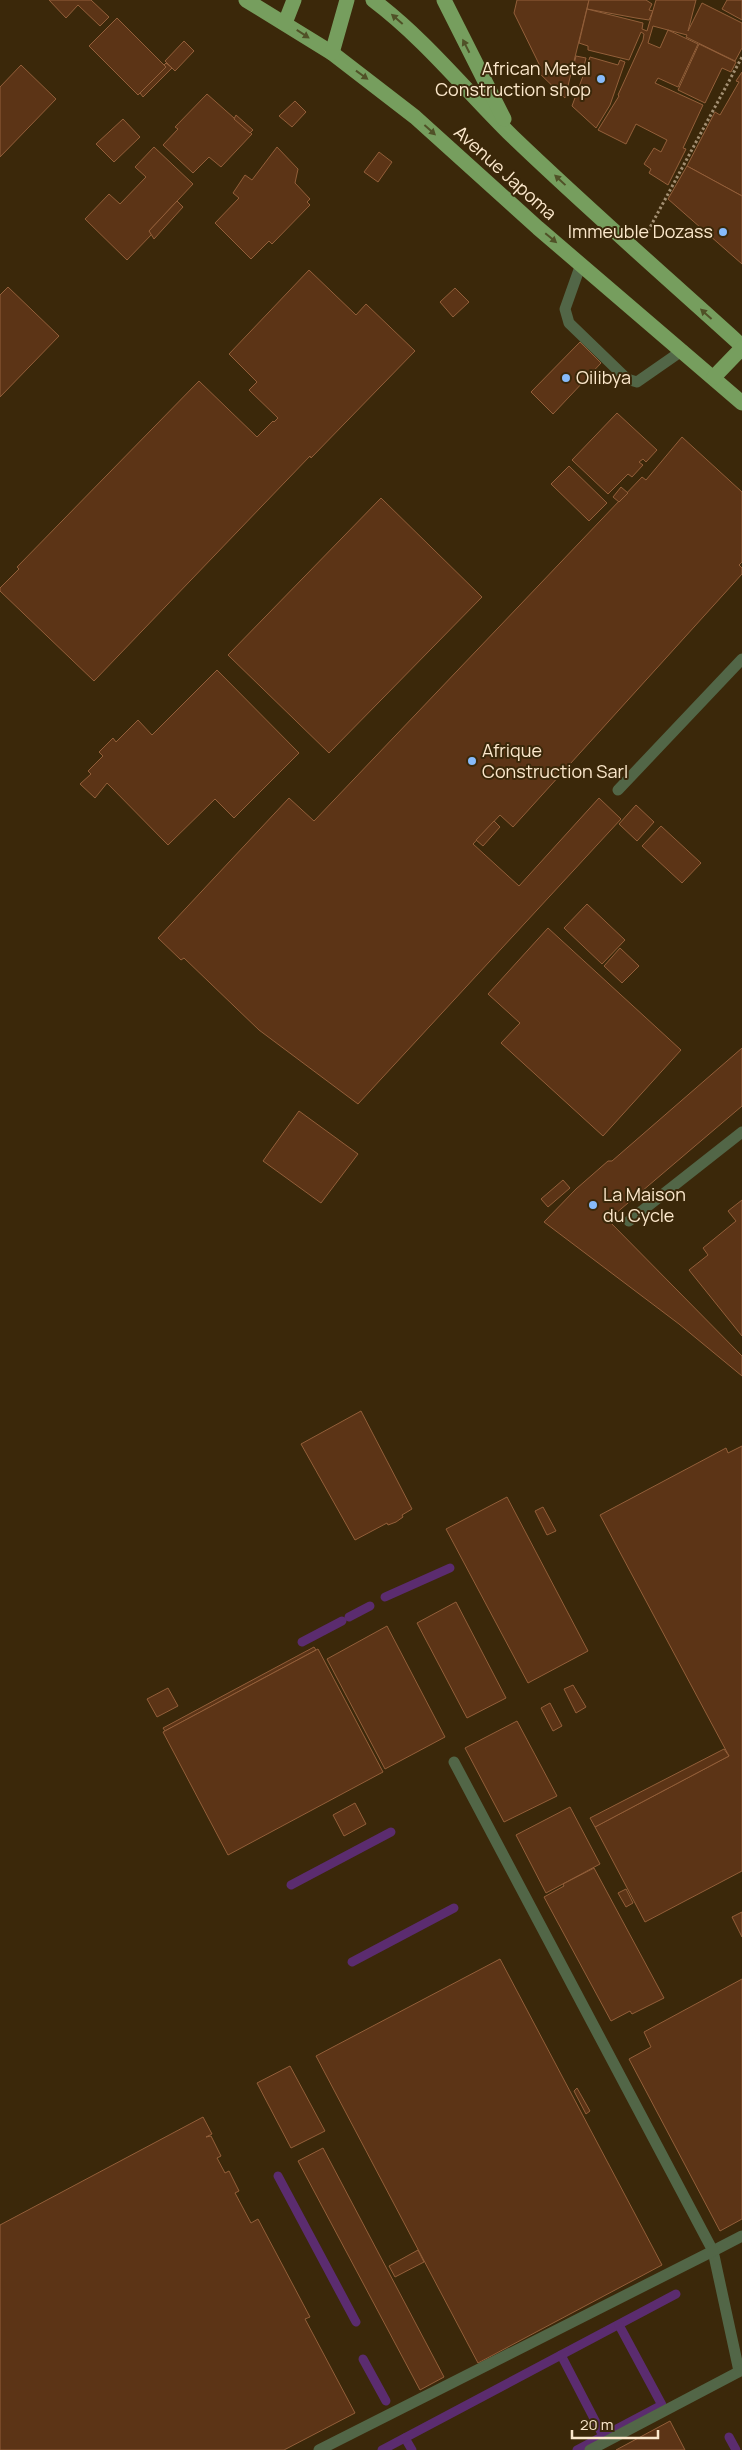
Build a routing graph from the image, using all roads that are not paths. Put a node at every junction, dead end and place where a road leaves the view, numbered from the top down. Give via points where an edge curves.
1 (246, 0) edge
2 (294, 0) edge
3 (347, 0) edge
4 (373, 0) edge
5 (444, 0) edge
6 (285, 23) junction
7 (332, 53) junction
8 (513, 136) junction
9 (581, 264) junction
10 (742, 347) edge
11 (683, 350) junction
12 (714, 377) junction
13 (742, 403) edge
14 (742, 659) edge
15 (618, 790) dead end
16 (742, 1132) edge
17 (629, 1221) dead end
18 (454, 1762) dead end
19 (742, 2236) edge
20 (712, 2251) junction
21 (741, 2370) edge
22 (319, 2450) edge
23 (590, 2450) edge

1 - 6 main road, Avenue Japoma
2 - 6 main road
3 - 7 main road
8 -> 4 main road, Avenue Japoma via 439,58
8 -> 5 main road
6 -> 7 main road, Avenue Japoma
7 -> 9 main road, Avenue Japoma via 415,117
10 -> 8 main road, Avenue Japoma
9 - 11 main road, Avenue Japoma
9 - 11 lane via 565,309 569,322 627,379 636,382 644,378
10 - 12 main road
11 - 12 main road, Avenue Japoma
12 - 13 main road, Avenue Japoma
14 - 15 lane
16 - 17 lane
18 - 20 lane
19 - 20 lane
20 - 21 lane
20 - 22 lane
21 - 23 lane

